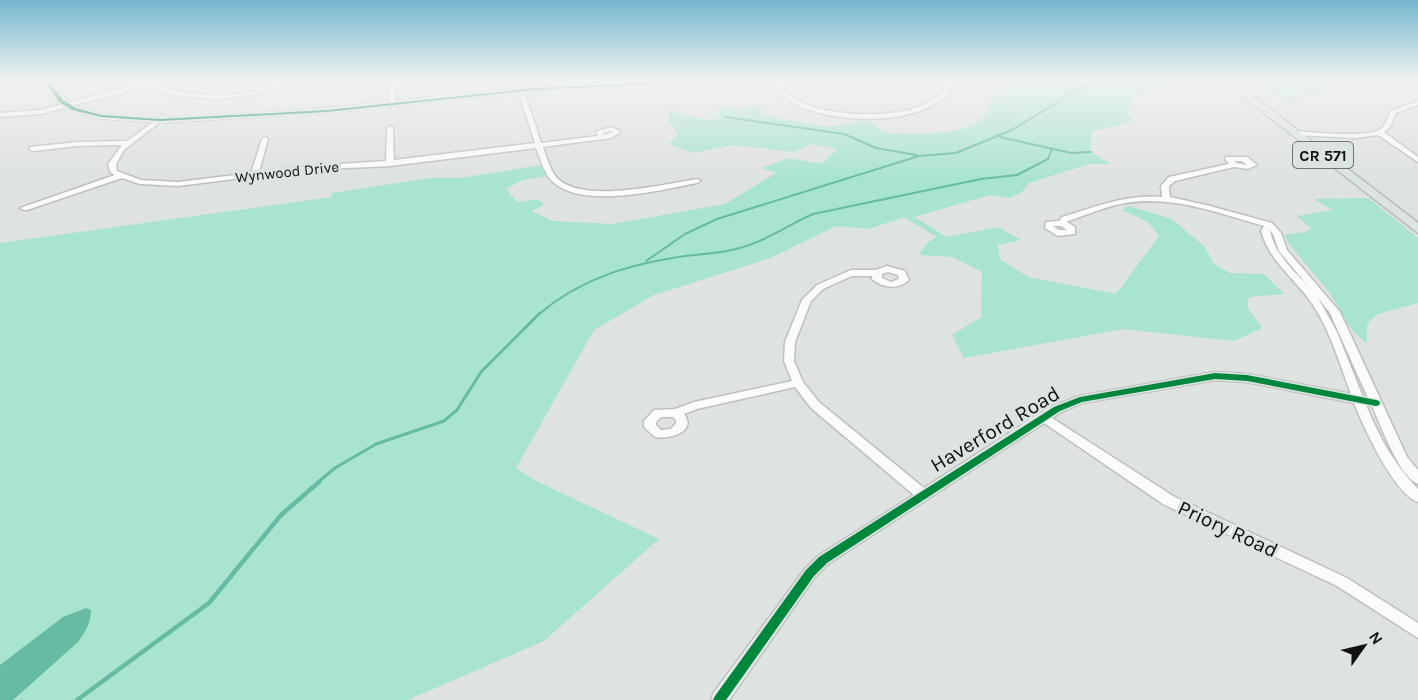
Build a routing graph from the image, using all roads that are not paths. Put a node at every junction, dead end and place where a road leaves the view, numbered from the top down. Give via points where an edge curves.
1 (25, 114) edge
2 (95, 114) edge
3 (264, 114) edge
4 (529, 114) edge
5 (844, 114) edge
6 (888, 114) edge
7 (1270, 114) edge
8 (1392, 114) edge
9 (0, 116) edge
10 (161, 118) junction
11 (390, 128) dead end
12 (1379, 132) junction
13 (1295, 133) junction
14 (601, 135) dead end
15 (265, 140) dead end
16 (127, 143) junction
17 (540, 145) junction
18 (33, 149) dead end
19 (1418, 160) edge
20 (390, 164) junction
21 (1234, 165) dead end
22 (254, 175) junction
23 (119, 176) junction
24 (697, 181) dead end
25 (1166, 199) junction
26 (24, 207) dead end
27 (1062, 223) dead end
28 (1269, 225) junction
29 (1418, 229) edge
30 (877, 273) dead end
31 (798, 383) junction
32 (1359, 400) junction
33 (1376, 403) junction
34 (676, 414) dead end
35 (1043, 417) junction
36 (1418, 479) edge
37 (922, 494) junction
38 (1418, 497) edge
39 (1418, 631) edge
40 (719, 700) edge

1 - 9 street
2 - 10 street
3 - 10 street
4 - 17 street
5 - 6 street
7 - 13 main road, CR 571
8 - 12 street via 1386,128
10 - 16 street
11 - 20 street
12 - 13 street
12 - 19 street
13 - 29 main road, CR 571
14 - 17 street, Wynwood Drive
15 - 22 street
16 - 18 street
16 - 23 street via 113,159 112,169
17 - 20 street, Wynwood Drive
17 - 24 street via 554,179 577,191 614,193
20 - 22 street, Wynwood Drive via 321,166
21 - 25 street via 1173,179 1165,186
22 - 23 street, Wynwood Drive via 165,184
23 - 26 street
25 - 27 street via 1132,199
25 - 28 street
28 - 32 street via 1265,231 1272,251 1320,308
28 - 33 street via 1277,233 1283,251 1335,312
30 - 31 street via 840,277 820,287 807,300 790,342 792,370
31 - 34 street via 694,406
31 - 37 street via 815,405
32 - 33 street, Haverford Road
32 - 35 street, Haverford Road via 1246,378 1207,376 1080,400
32 - 38 street via 1376,444
33 - 36 street via 1402,459
35 - 37 street, Haverford Road
35 - 39 street, Priory Road via 1168,500 1342,582
37 - 40 street, Haverford Road via 822,560

